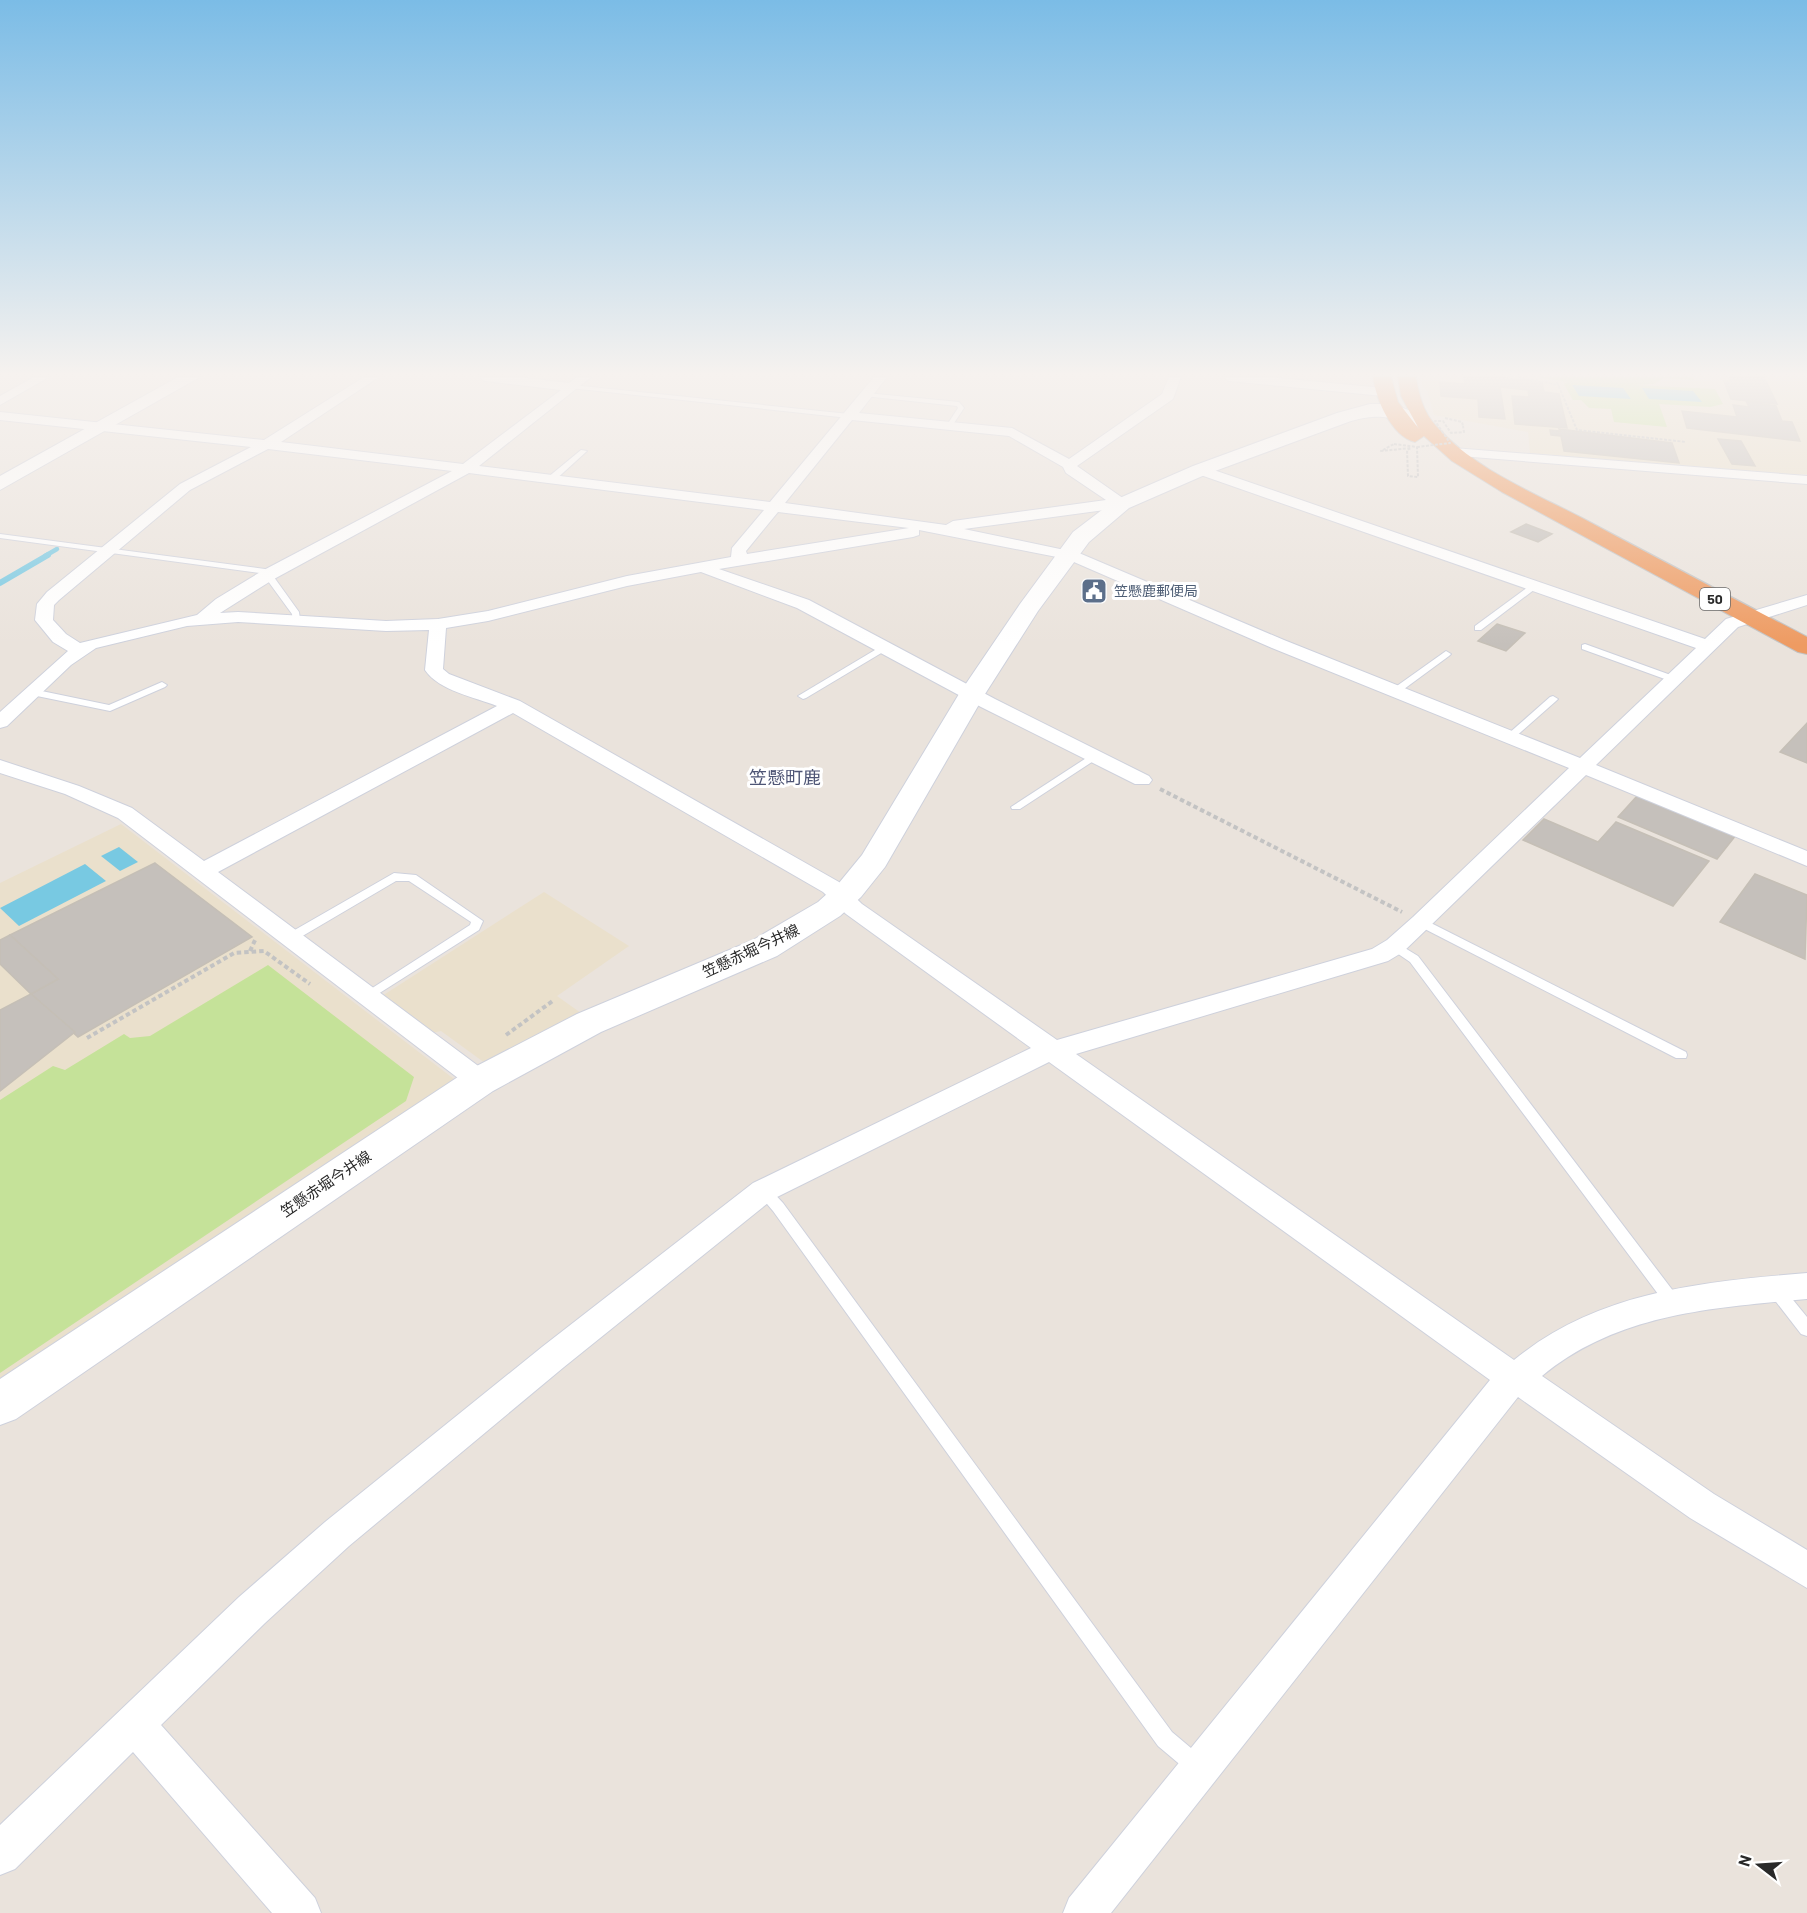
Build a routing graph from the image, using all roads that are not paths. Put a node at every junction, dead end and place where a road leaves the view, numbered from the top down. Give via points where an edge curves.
1 (32, 466) edge
2 (224, 466) edge
3 (445, 466) edge
4 (470, 466) edge
5 (566, 466) edge
6 (808, 466) edge
7 (1070, 466) edge
8 (1210, 466) edge
9 (1455, 466) edge
10 (1474, 466) edge
11 (1633, 466) edge
12 (467, 469) junction
13 (1200, 470) junction
14 (550, 480) junction
15 (1807, 480) edge
16 (0, 484) edge
17 (1122, 504) junction
18 (774, 507) junction
19 (939, 528) junction
20 (0, 536) edge
21 (109, 550) junction
22 (1624, 551) junction
23 (1067, 555) junction
24 (740, 559) junction
25 (704, 566) junction
26 (268, 575) junction
27 (1535, 586) junction
28 (1807, 600) edge
29 (1749, 617) junction
30 (204, 618) junction
31 (296, 620) junction
32 (438, 624) junction
33 (1478, 628) dead end
34 (1585, 646) dead end
35 (885, 647) junction
36 (1710, 647) junction
37 (1807, 647) edge
38 (81, 649) junction
39 (1446, 654) dead end
40 (1676, 680) junction
41 (162, 685) dead end
42 (1397, 690) junction
43 (32, 692) junction
44 (972, 694) junction
45 (803, 696) dead end
46 (1553, 699) dead end
47 (513, 705) junction
48 (0, 722) edge
49 (1511, 736) junction
50 (1094, 756) junction
51 (0, 766) edge
52 (1585, 767) junction
53 (1142, 780) road end
54 (1016, 807) dead end
55 (1807, 859) edge
56 (201, 872) junction
57 (842, 898) junction
58 (1421, 922) junction
59 (290, 938) junction
60 (1395, 946) junction
61 (367, 997) junction
62 (1052, 1050) junction
63 (1681, 1055) dead end
64 (480, 1081) junction
65 (763, 1191) junction
66 (1807, 1286) edge
67 (1775, 1289) junction
68 (1672, 1301) junction
69 (1807, 1329) edge
70 (1517, 1378) junction
71 (0, 1404) edge
72 (1807, 1570) edge
73 (135, 1724) junction
74 (1199, 1767) junction
75 (0, 1854) edge
76 (300, 1913) edge
77 (1084, 1913) edge

1 - 16 main road
2 - 21 street via 185,487
3 - 12 street
4 - 12 street
5 - 14 lane
6 - 18 street
7 - 17 street
8 - 13 main road, 笠懸赤堀今井線
9 - 22 highway, 50 via 1544,515
10 - 22 highway, 50
11 - 15 street
12 - 14 street
12 - 26 street
13 - 17 main road, 笠懸赤堀今井線
13 - 27 street
14 - 18 street
17 - 19 street
17 - 23 main road, 笠懸赤堀今井線 via 1090,528
18 - 19 street
18 - 24 street via 738,551
19 - 23 street
19 - 24 street
20 - 21 lane
21 - 26 lane
21 - 38 street via 53,596 43,612 44,620 58,638
22 - 29 highway, 50
23 - 42 street
23 - 44 main road, 笠懸赤堀今井線
24 - 25 street
25 - 32 street
25 - 35 street via 803,604
26 - 30 street
26 - 31 lane via 296,614
27 - 33 lane
27 - 36 street
28 - 29 street
29 - 36 street via 1732,623
29 - 37 highway, 50
30 - 31 street
30 - 38 street via 99,640
31 - 32 street via 386,626
32 - 47 street via 434,665 438,675
34 - 40 lane
35 - 44 street
35 - 45 lane
36 - 40 street
38 - 43 street
39 - 42 lane
40 - 52 street
41 - 43 lane via 110,708
42 - 49 street
43 - 48 street
44 - 50 street
44 - 57 main road, 笠懸赤堀今井線 via 874,860
46 - 49 lane
47 - 56 street
47 - 57 street via 831,888
49 - 52 street
50 - 53 street
50 - 54 lane
51 - 56 street via 125,813
52 - 55 street
52 - 58 street
56 - 59 street
57 - 62 street
57 - 64 main road, 笠懸赤堀今井線 via 813,921 765,948 579,1028
58 - 60 street
58 - 63 lane
59 - 61 street
59 - 61 lane via 394,877 404,876 477,921 474,927
60 - 62 street via 1380,955
60 - 68 lane via 1414,959
61 - 64 street
62 - 65 street
62 - 70 street
64 - 71 main road, 笠懸赤堀今井線
65 - 73 street via 337,1534
65 - 74 lane via 1165,1739
66 - 67 street
67 - 68 street
67 - 69 lane
68 - 70 street via 1597,1325 1554,1348
70 - 72 street via 1702,1506
70 - 74 street via 1503,1389
73 - 75 street
73 - 76 street
74 - 77 street

